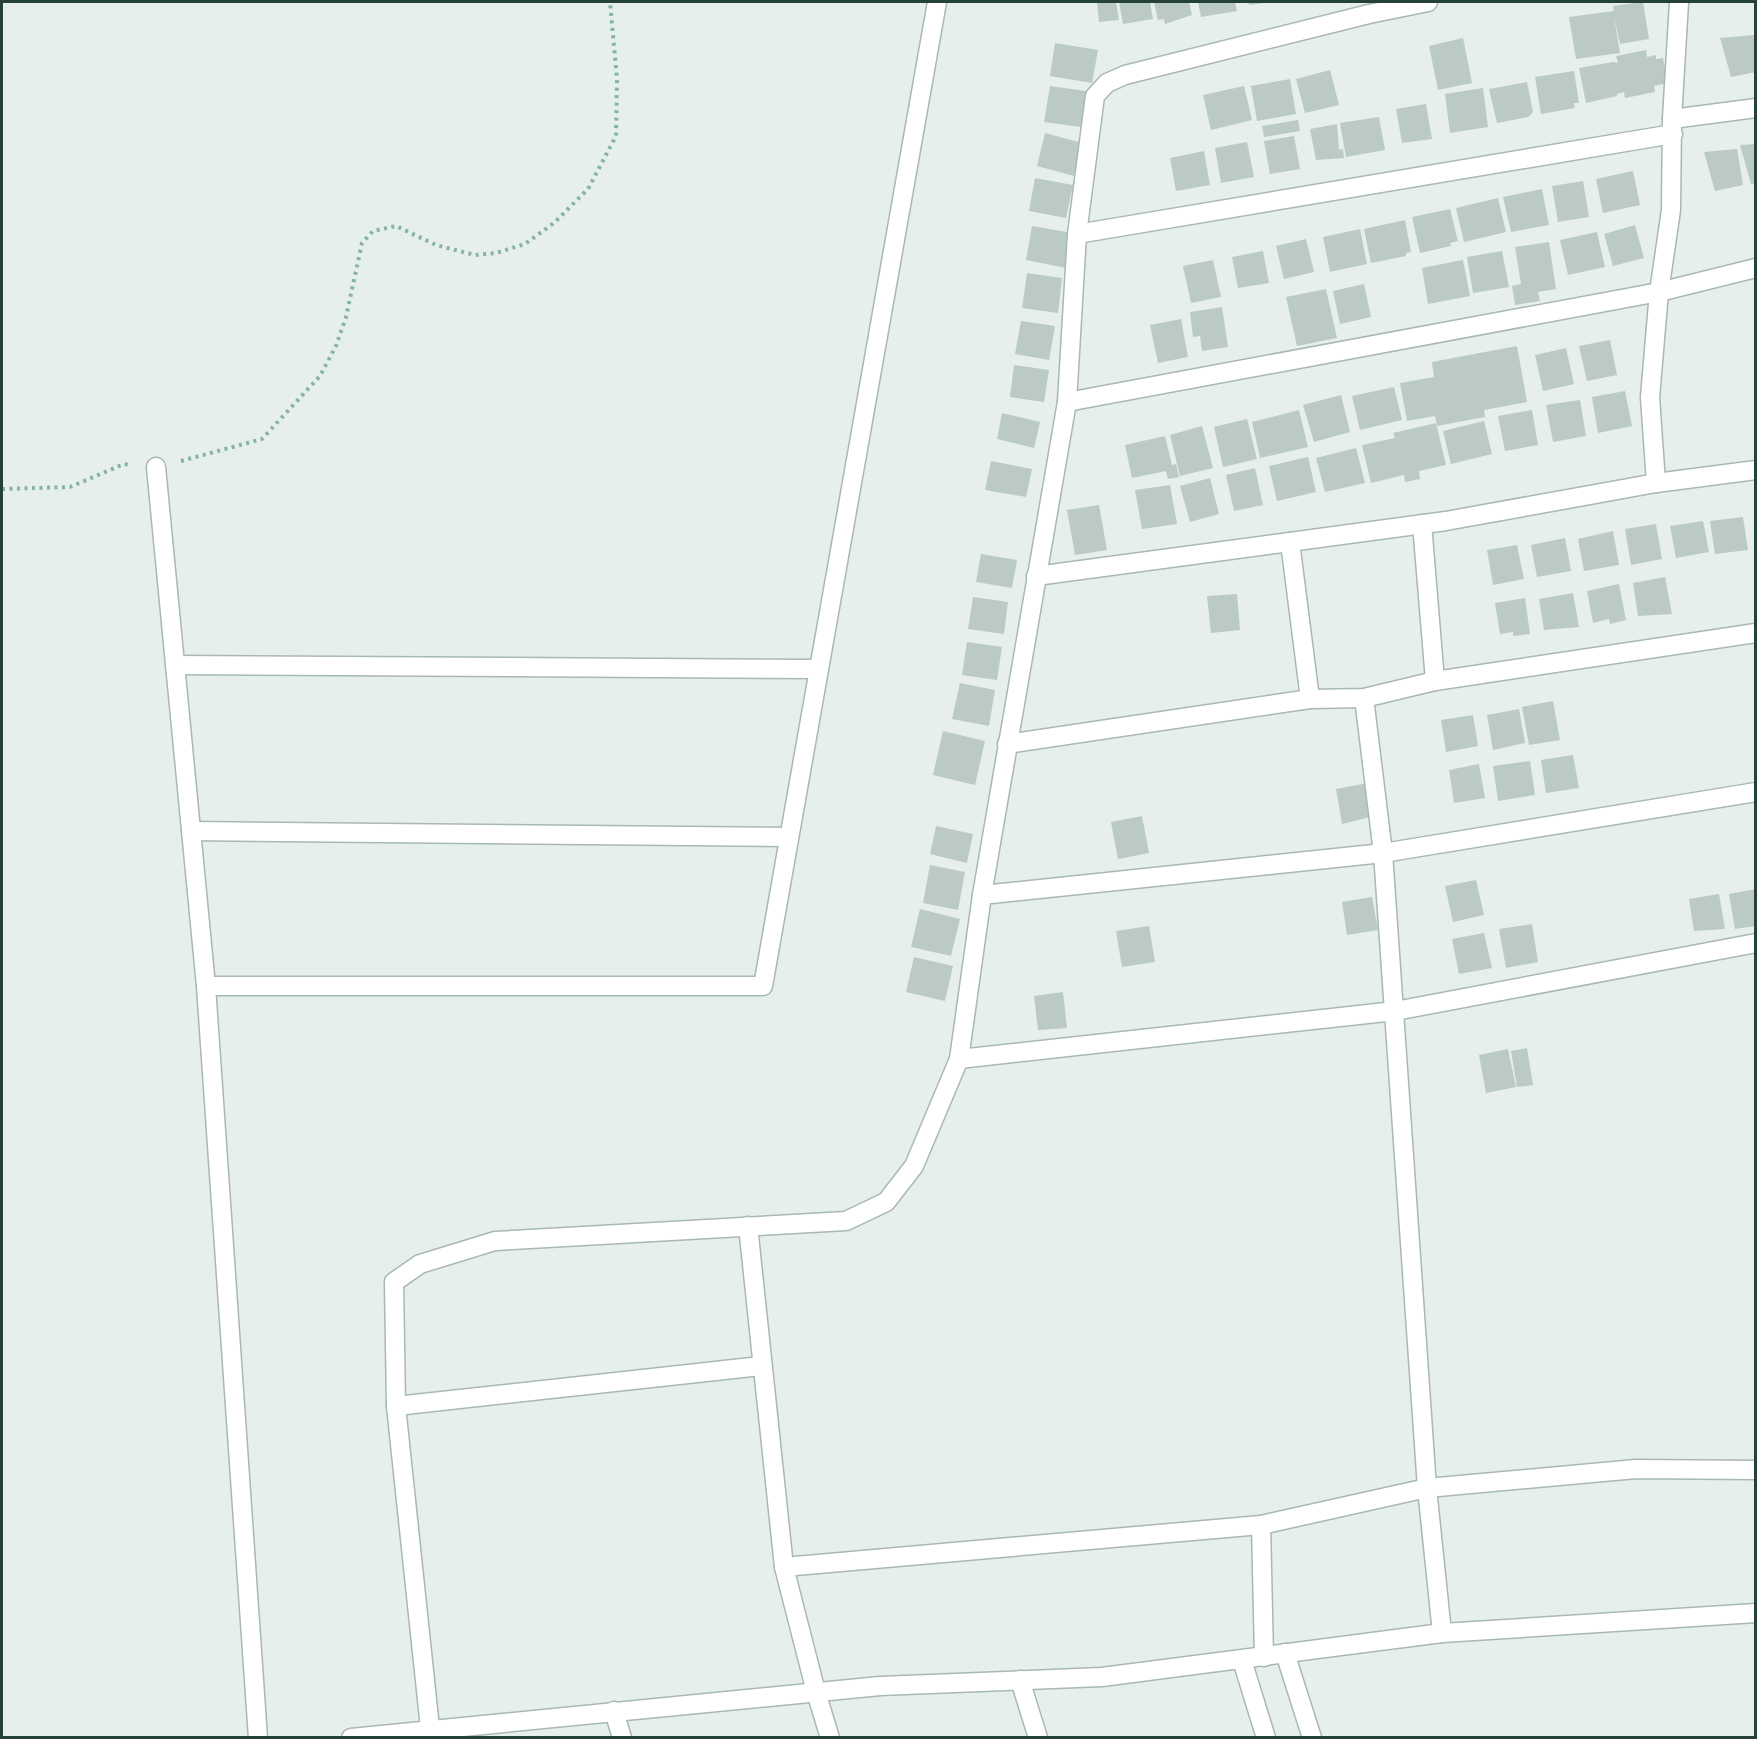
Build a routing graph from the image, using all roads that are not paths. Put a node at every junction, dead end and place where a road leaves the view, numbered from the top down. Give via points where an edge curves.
1 (937, 2) edge
2 (1428, 2) edge
3 (1679, 2) edge
4 (1755, 108) edge
5 (1672, 127) junction
6 (1077, 234) junction
7 (1755, 268) edge
8 (1659, 292) junction
9 (1067, 402) junction
10 (156, 467) road end
11 (1755, 470) edge
12 (1656, 483) junction
13 (1422, 524) junction
14 (1290, 542) junction
15 (1036, 576) junction
16 (1755, 633) edge
17 (175, 665) junction
18 (819, 669) junction
19 (1435, 681) junction
20 (1364, 698) junction
21 (1310, 699) junction
22 (1007, 744) junction
23 (1755, 792) edge
24 (191, 831) junction
25 (789, 837) junction
26 (1383, 854) junction
27 (982, 895) junction
28 (1755, 943) edge
29 (206, 986) junction
30 (1395, 1011) junction
31 (959, 1059) junction
32 (748, 1226) junction
33 (761, 1366) junction
34 (396, 1406) junction
35 (1755, 1470) edge
36 (1427, 1488) junction
37 (1261, 1525) junction
38 (784, 1566) junction
39 (1755, 1613) edge
40 (1442, 1633) junction
41 (1285, 1653) junction
42 (1264, 1657) junction
43 (1242, 1660) junction
44 (1020, 1680) junction
45 (816, 1692) junction
46 (614, 1711) junction
47 (423, 1732) edge
48 (258, 1737) edge
49 (351, 1737) edge
50 (622, 1737) edge
51 (830, 1737) edge
52 (1038, 1737) edge
53 (1266, 1737) edge
54 (1312, 1737) edge

1 - 18 street
2 - 6 street via 1125,75 1107,83 1095,96
3 - 5 street
4 - 5 street
5 - 6 street
5 - 8 street via 1671,210
6 - 9 street
7 - 8 street
8 - 9 street
8 - 12 street via 1650,397
9 - 15 street
10 - 17 street
11 - 12 street
12 - 13 street
13 - 14 street
13 - 19 street
14 - 15 street
14 - 21 street
15 - 22 street
16 - 19 street
17 - 18 street
17 - 24 street
18 - 25 street
19 - 20 street
20 - 21 street
20 - 26 street
21 - 22 street
22 - 27 street
23 - 26 street
24 - 25 street
24 - 29 street
25 - 29 street via 763,986
26 - 27 street
26 - 30 street
27 - 31 street
28 - 30 street
29 - 48 street
30 - 31 street
30 - 36 street
31 - 32 street via 914,1166 886,1202 846,1221
32 - 33 street
32 - 34 street via 495,1241 420,1264 394,1282
33 - 34 street
33 - 38 street
34 - 47 street
35 - 36 street via 1636,1469
36 - 37 street
36 - 40 street
37 - 38 street
37 - 42 street
38 - 45 street
39 - 40 street
40 - 41 street
41 - 42 street
41 - 54 street
42 - 43 street
43 - 44 street via 1102,1677
43 - 53 street
44 - 45 street
44 - 52 street
45 - 46 street
45 - 51 street
46 - 47 street
46 - 50 street
47 - 49 street

